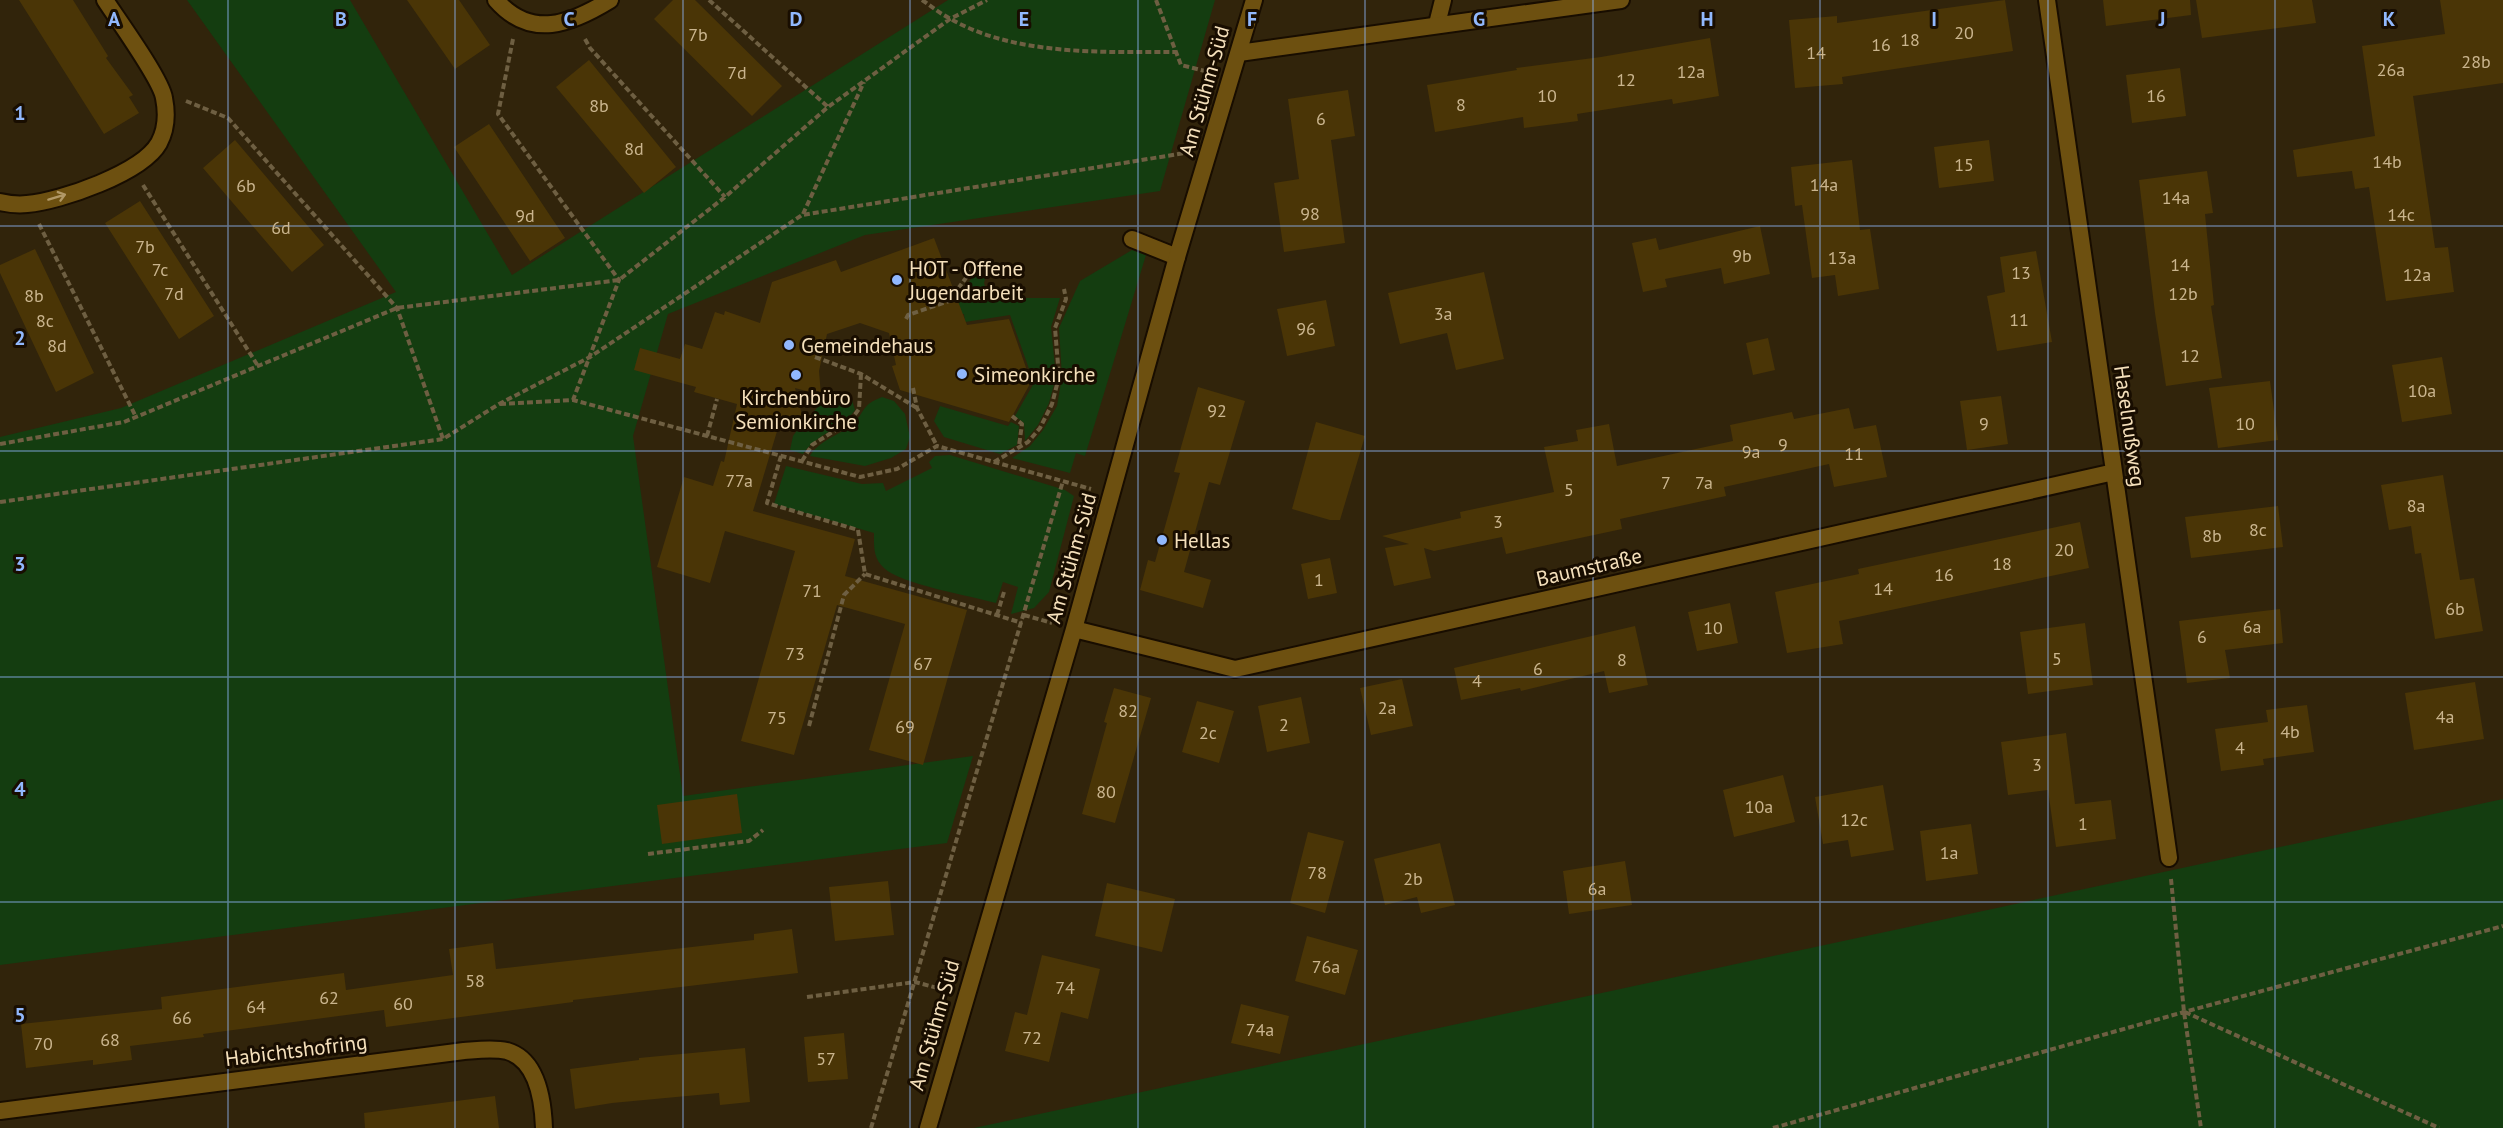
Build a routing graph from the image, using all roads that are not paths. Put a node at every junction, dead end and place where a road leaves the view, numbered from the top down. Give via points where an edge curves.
1 (105, 0) edge
2 (496, 0) edge
3 (610, 0) edge
4 (1254, 0) edge
5 (1443, 0) edge
6 (1621, 0) edge
7 (2047, 0) edge
8 (1437, 24) junction
9 (1239, 53) junction
10 (0, 202) edge
11 (1132, 239) dead end
12 (1177, 257) junction
13 (2114, 472) junction
14 (1074, 628) junction
15 (2169, 858) road end
16 (0, 1111) edge
17 (544, 1128) edge
18 (928, 1128) edge

10 -> 1 street via 33,204 79,190 133,166 153,151 162,135 166,111 163,92
2 - 3 street via 517,18 540,24 574,20
4 - 9 street, Am Stühm-Süd
5 - 8 street
6 - 8 street
7 - 13 street, Haselnußweg
8 - 9 street
9 - 12 street, Am Stühm-Süd
11 - 12 street
12 - 14 street, Am Stühm-Süd
13 - 14 street, Baumstraße via 1235,669
13 - 15 street, Haselnußweg
14 - 18 street, Am Stühm-Süd
16 - 17 street, Habichtshofring via 496,1050 521,1058 533,1074

